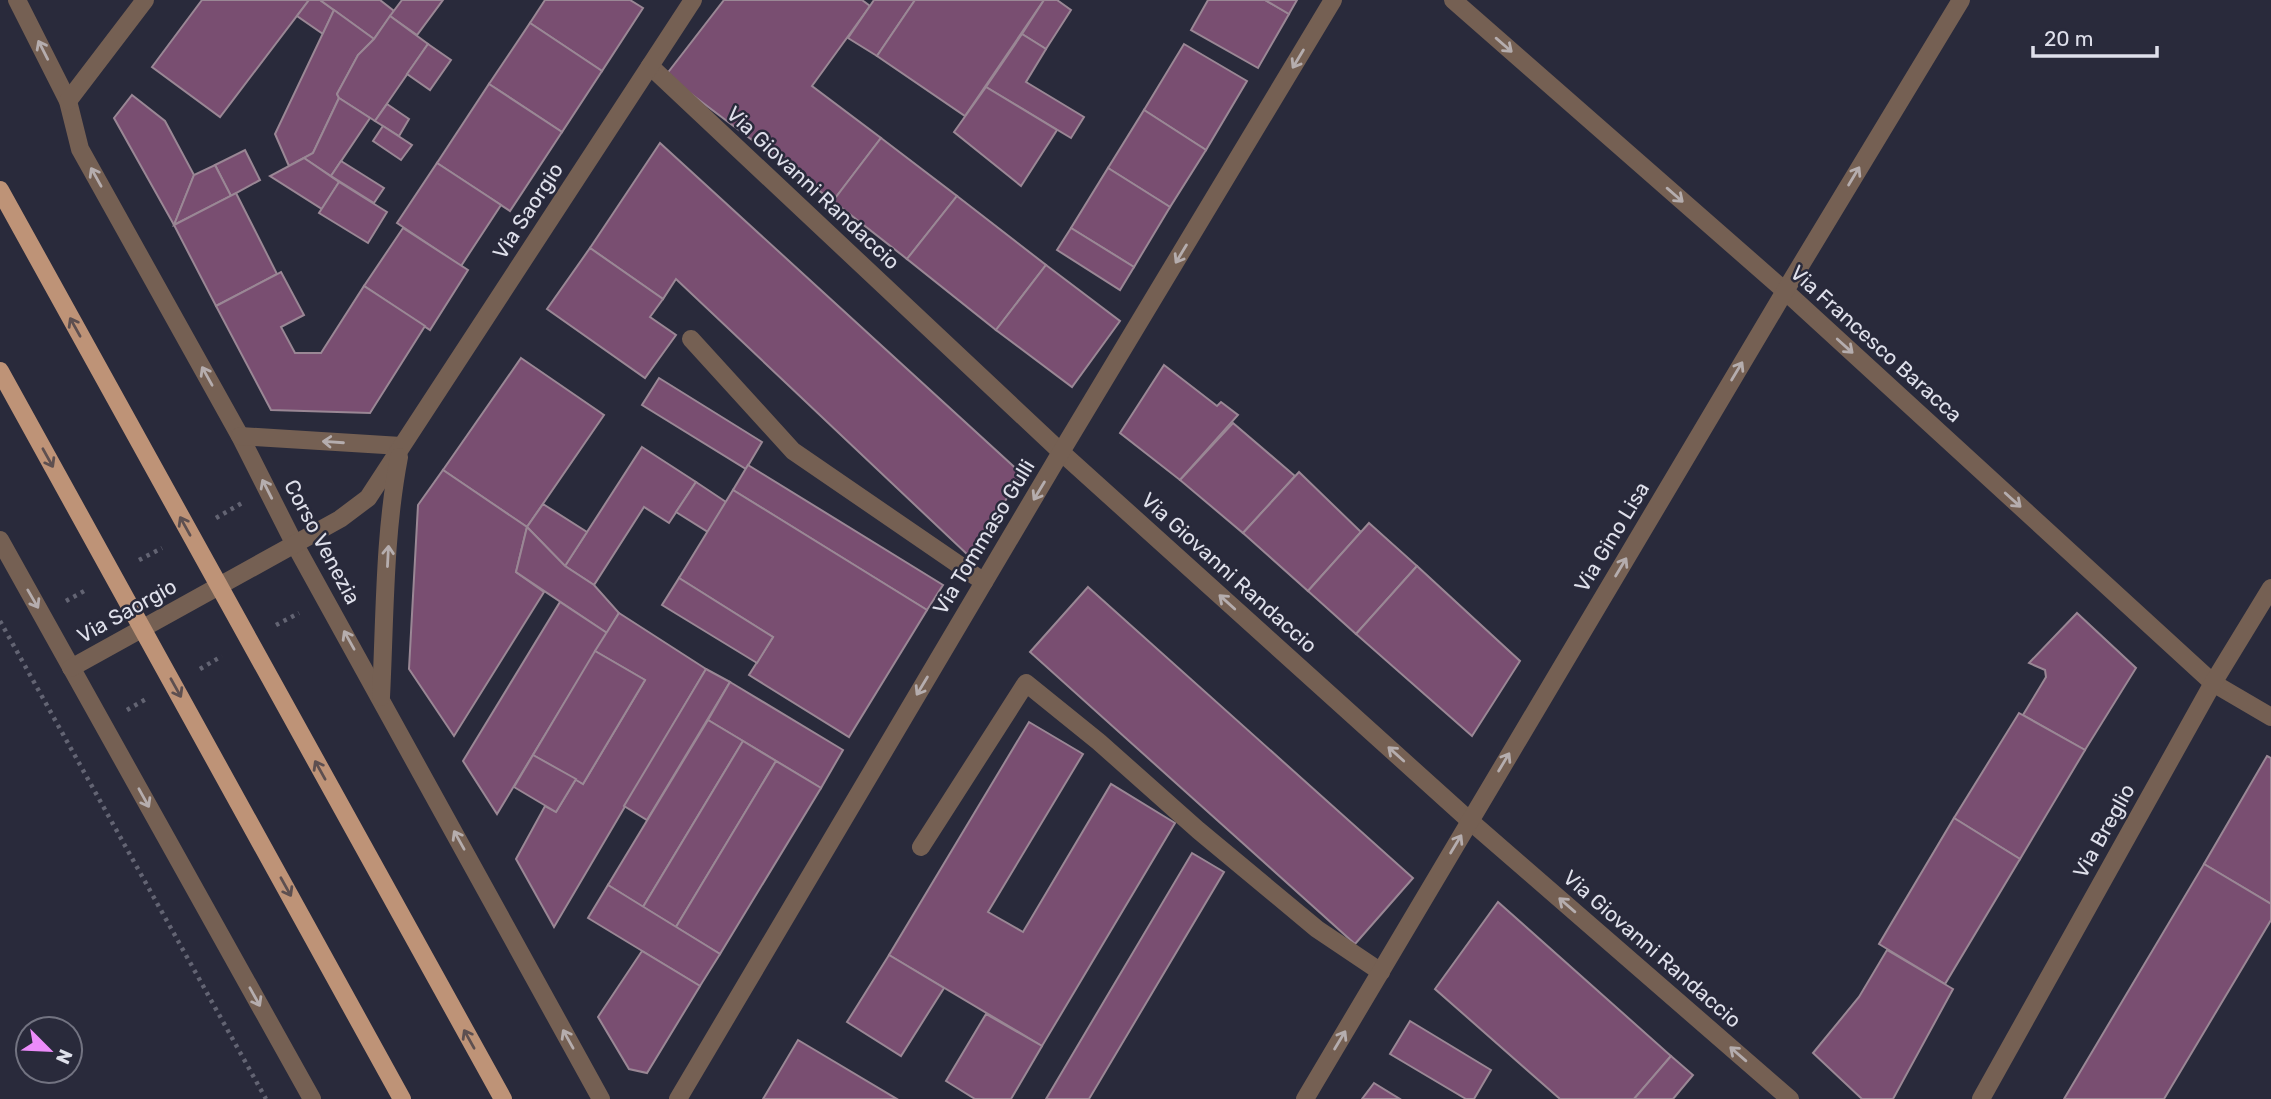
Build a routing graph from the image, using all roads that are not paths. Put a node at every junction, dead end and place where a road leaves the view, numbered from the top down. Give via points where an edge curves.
1 (16, 0) edge
2 (145, 0) edge
3 (693, 0) edge
4 (1333, 0) edge
5 (1453, 0) edge
6 (1961, 0) edge
7 (650, 66) junction
8 (68, 101) junction
9 (0, 190) edge
10 (1784, 291) junction
11 (691, 339) dead end
12 (0, 371) edge
13 (240, 436) junction
14 (401, 446) junction
15 (1061, 452) junction
16 (0, 540) edge
17 (295, 543) junction
18 (984, 582) junction
19 (219, 586) junction
20 (2271, 587) edge
21 (143, 628) junction
22 (71, 668) junction
23 (2213, 683) junction
24 (381, 697) junction
25 (2271, 717) edge
26 (1470, 821) junction
27 (921, 846) dead end
28 (1381, 972) junction
29 (312, 1099) edge
30 (402, 1099) edge
31 (502, 1099) edge
32 (601, 1099) edge
33 (678, 1099) edge
34 (1305, 1099) edge
35 (1790, 1099) edge
36 (1981, 1099) edge

8 -> 1 street, Corso Venezia
2 - 8 street
3 - 7 street, Via Saorgio
4 -> 15 street, Via Tommaso Gulli
5 -> 10 street, Via Francesco Baracca
10 -> 6 street, Via Gino Lisa
7 - 14 street, Via Saorgio
7 - 15 street, Via Giovanni Randaccio
13 -> 8 street, Corso Venezia via 80,149
19 -> 9 main road
10 -> 23 street, Via Francesco Baracca
26 -> 10 street, Via Gino Lisa
11 - 18 street via 793,451
12 -> 21 main road
14 -> 13 street
17 -> 13 street, Corso Venezia
14 - 17 street, Via Saorgio via 368,498
24 -> 14 street, Via Saorgio via 391,503
15 -> 18 street, Via Tommaso Gulli
26 -> 15 street, Via Giovanni Randaccio
16 -> 22 street
17 - 19 street, Via Saorgio
24 -> 17 street, Corso Venezia
18 -> 33 street, Via Tommaso Gulli
19 - 21 street, Via Saorgio
31 -> 19 main road
20 - 23 street, Via Breglio
21 - 22 street, Via Saorgio
21 -> 30 main road
22 -> 29 street
23 - 25 street, Via Francesco Baracca
23 - 36 street, Via Breglio
32 -> 24 street, Corso Venezia
28 -> 26 street, Via Gino Lisa
35 -> 26 street, Via Giovanni Randaccio
27 - 28 street via 1026,682 1317,929
34 -> 28 street, Via Gino Lisa

